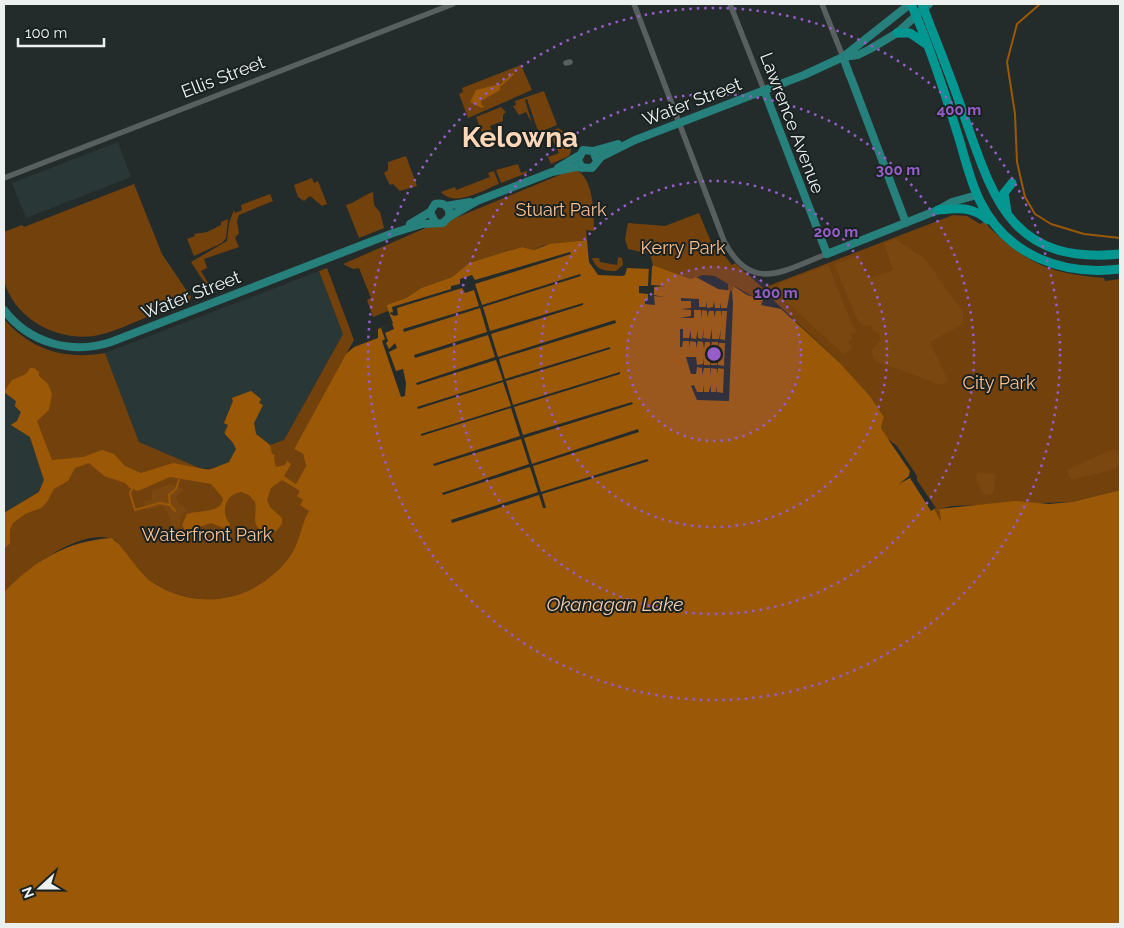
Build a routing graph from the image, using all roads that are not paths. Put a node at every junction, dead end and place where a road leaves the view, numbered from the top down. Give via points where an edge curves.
1 (453, 4) edge
2 (634, 4) edge
3 (730, 4) edge
4 (822, 4) edge
5 (911, 4) edge
6 (925, 5) edge
7 (916, 16) junction
8 (897, 33) junction
9 (928, 46) junction
10 (843, 57) junction
11 (764, 90) junction
12 (679, 123) junction
13 (634, 140) junction
14 (593, 151) junction
15 (578, 156) junction
16 (598, 161) junction
17 (582, 168) junction
18 (552, 172) junction
19 (4, 178) edge
20 (986, 178) junction
21 (977, 195) junction
22 (477, 201) junction
23 (997, 201) junction
24 (446, 206) junction
25 (938, 210) junction
26 (430, 212) junction
27 (449, 217) junction
28 (1009, 217) junction
29 (434, 222) junction
30 (906, 223) junction
31 (999, 230) junction
32 (393, 233) junction
33 (827, 254) junction
34 (1120, 254) edge
35 (1120, 269) edge
36 (4, 310) edge

1 - 19 street, Ellis Street
2 - 12 street
3 - 11 street, Lawrence Avenue
4 - 10 street
5 - 7 highway
5 - 10 main road, Water Street
6 - 7 main road, Water Street
6 - 20 highway
7 - 8 main road, Water Street
7 - 9 highway
8 - 9 highway via 910,33
8 - 10 main road, Water Street via 858,55
9 - 21 highway
10 - 11 main road, Water Street
10 - 30 main road
11 - 12 main road, Water Street
11 - 33 main road, Lawrence Avenue
12 - 13 main road, Water Street
12 - 33 street via 727,246 747,268 767,276
13 - 14 main road, Water Street
13 - 16 main road, Water Street
14 - 15 main road via 582,150
14 - 16 main road
15 - 17 main road
15 - 18 main road
16 - 17 main road via 592,168
17 - 18 main road
18 - 22 main road
20 - 23 highway
20 - 28 highway via 998,187 1012,183 1004,193
21 - 23 highway
21 - 25 main road
21 - 31 highway
22 - 24 main road
22 - 27 main road
23 - 28 highway
24 - 26 main road via 435,204
24 - 27 main road
25 - 30 main road
25 - 31 highway via 968,209 980,213
26 - 29 main road
26 - 32 main road, Water Street
27 - 29 main road via 443,222
28 - 34 highway via 1029,235 1058,250 1086,255
29 - 32 main road, Water Street
30 - 33 main road
31 - 35 highway via 1026,252 1048,263 1088,271
32 - 36 main road, Water Street via 96,346 71,347 45,342 25,331

